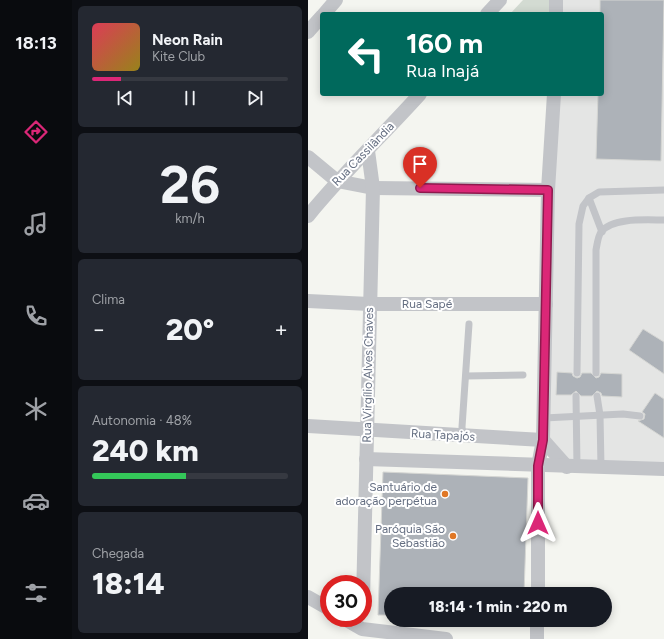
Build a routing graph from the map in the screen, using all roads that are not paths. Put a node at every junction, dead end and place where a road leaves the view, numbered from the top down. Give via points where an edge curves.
1 (336, 0) edge
2 (500, 0) edge
3 (556, 0) edge
4 (326, 12) edge
5 (489, 12) edge
6 (556, 12) edge
7 (320, 18) edge
8 (308, 32) edge
9 (418, 96) edge
10 (554, 96) edge
11 (368, 151) junction
12 (308, 157) edge
13 (337, 181) junction
14 (373, 188) junction
15 (548, 190) junction
16 (664, 190) edge
17 (589, 198) junction
18 (308, 216) edge
19 (664, 220) edge
20 (602, 232) junction
21 (308, 301) edge
22 (369, 304) junction
23 (546, 304) junction
24 (469, 324) dead end
25 (577, 373) dead end
26 (596, 373) dead end
27 (523, 375) dead end
28 (466, 376) junction
29 (576, 396) dead end
30 (597, 396) dead end
31 (600, 415) junction
32 (640, 416) dead end
33 (577, 417) junction
34 (544, 418) junction
35 (308, 426) edge
36 (366, 430) junction
37 (463, 436) junction
38 (543, 440) junction
39 (366, 459) junction
40 (538, 466) junction
41 (572, 467) junction
42 (601, 467) junction
43 (664, 469) edge
44 (364, 575) edge
45 (538, 587) edge
46 (308, 597) edge
47 (320, 604) edge
48 (538, 627) edge
49 (362, 629) edge
50 (446, 639) edge
51 (537, 639) edge

1 - 4 street
2 - 5 street
3 - 6 street
7 - 8 street
9 - 11 street, Rua Cassilândia
10 - 15 street
11 - 13 street, Rua Cassilândia
11 - 14 street, Rua Virgílio Alves Chaves
12 - 13 street
13 - 14 street
13 - 18 street, Rua Cassilândia
14 - 15 street
14 - 22 street, Rua Virgílio Alves Chaves
15 - 23 street
16 - 17 lane via 599,192
17 - 20 lane
17 - 25 lane via 583,206 579,224
19 - 20 lane via 626,220 610,225
20 - 26 lane via 596,250
21 - 22 street, Rua Sapé
22 - 23 street, Rua Sapé
22 - 36 street, Rua Virgílio Alves Chaves
23 - 34 street
24 - 28 lane
27 - 28 lane
28 - 37 lane
29 - 33 lane
30 - 31 lane
31 - 32 lane
31 - 33 lane
31 - 42 lane
33 - 34 lane
33 - 41 lane
34 - 38 street
35 - 36 street, Rua Tapajós
36 - 37 street, Rua Tapajós
36 - 39 street, Rua Virgílio Alves Chaves
37 - 38 street, Rua Tapajós
38 - 40 street
38 - 41 street
39 - 40 street
39 - 44 street, Rua Virgílio Alves Chaves
40 - 41 street
40 - 45 street
41 - 42 street
42 - 43 street
46 - 47 street
48 - 51 street
49 - 50 street

